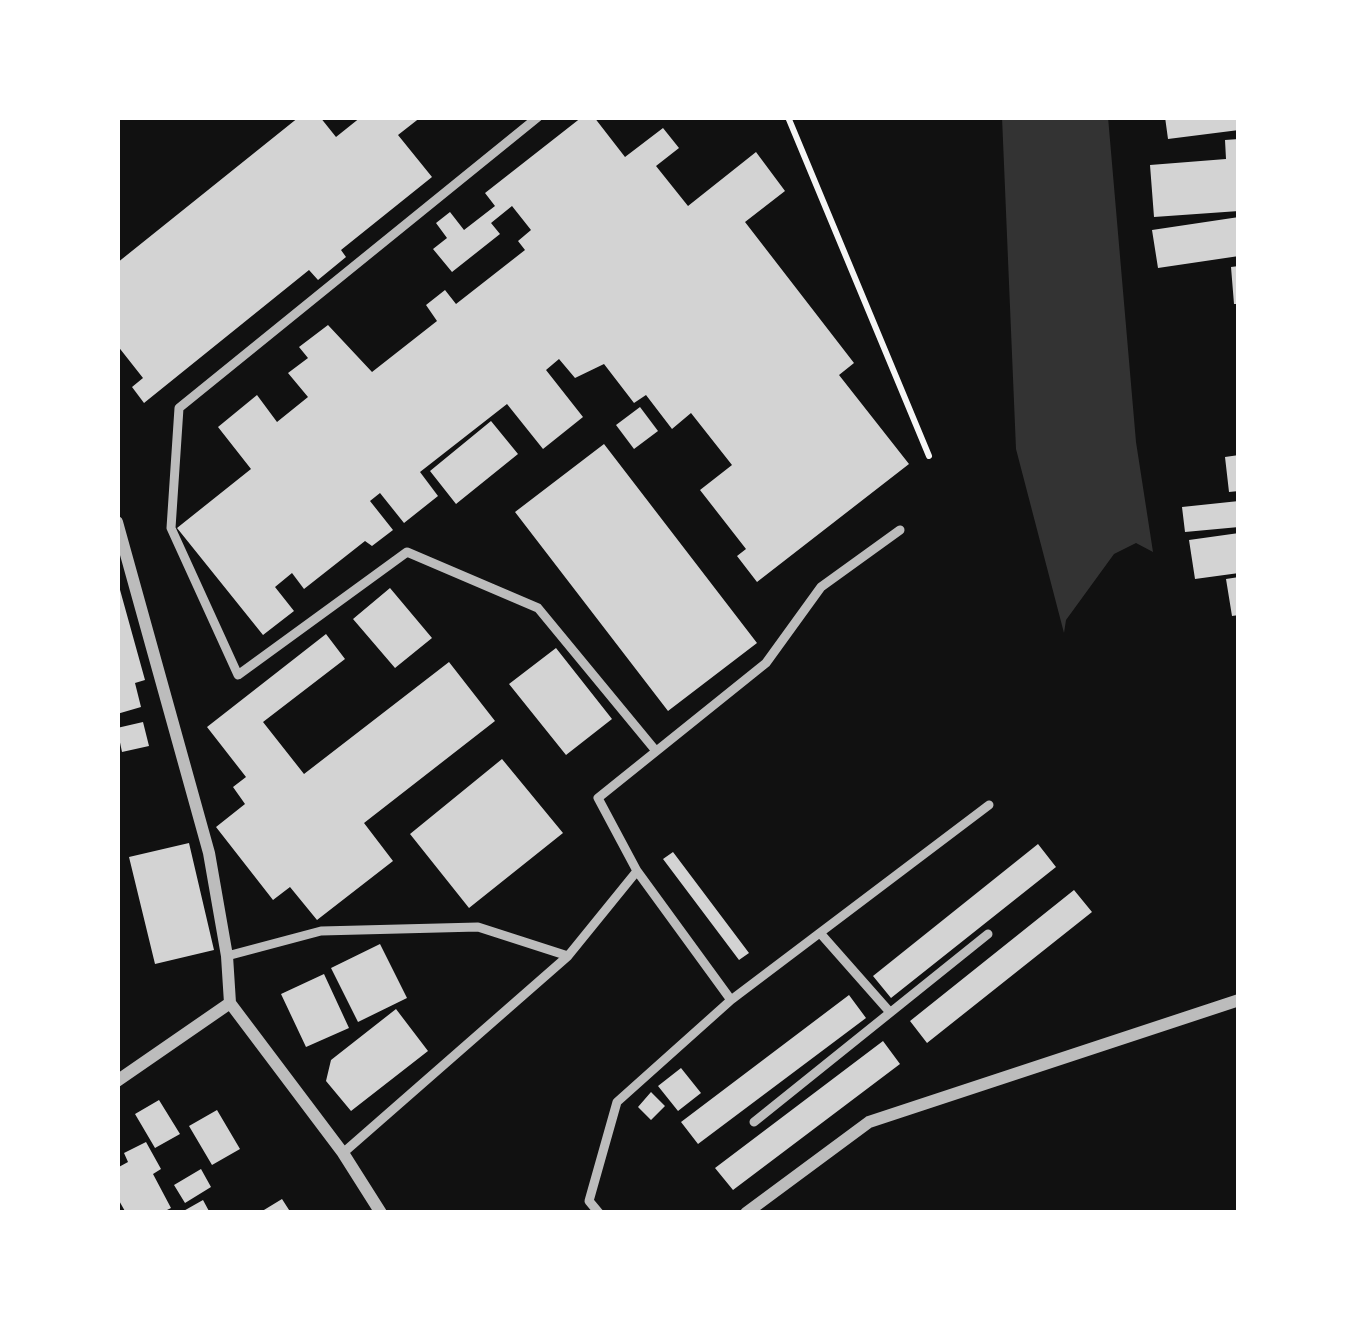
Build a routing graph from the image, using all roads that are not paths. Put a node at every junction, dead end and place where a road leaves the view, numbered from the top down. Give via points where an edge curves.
1 (538, 117) edge
2 (117, 522) edge
3 (900, 530) dead end
4 (656, 751) junction
5 (988, 805) dead end
6 (637, 872) junction
7 (820, 933) junction
8 (988, 934) dead end
9 (227, 956) junction
10 (568, 956) junction
11 (731, 1000) junction
12 (1239, 1000) edge
13 (230, 1003) junction
14 (889, 1010) junction
15 (117, 1081) edge
16 (754, 1122) dead end
17 (344, 1153) junction
18 (381, 1213) edge
19 (599, 1213) edge
20 (746, 1213) edge

1 - 4 lane via 179,408 171,528 238,675 407,552 538,608
2 - 9 street via 208,853
3 - 4 lane via 821,587 766,663
4 - 6 lane via 598,798
5 - 7 lane
6 - 10 lane
6 - 11 lane
7 - 11 lane
7 - 14 lane
8 - 14 lane
9 - 10 lane via 321,931 478,927
9 - 13 street
10 - 17 lane
11 - 19 lane via 617,1102 590,1201
12 - 20 street via 869,1122
13 - 15 street
13 - 17 street
14 - 16 lane
17 - 18 street

